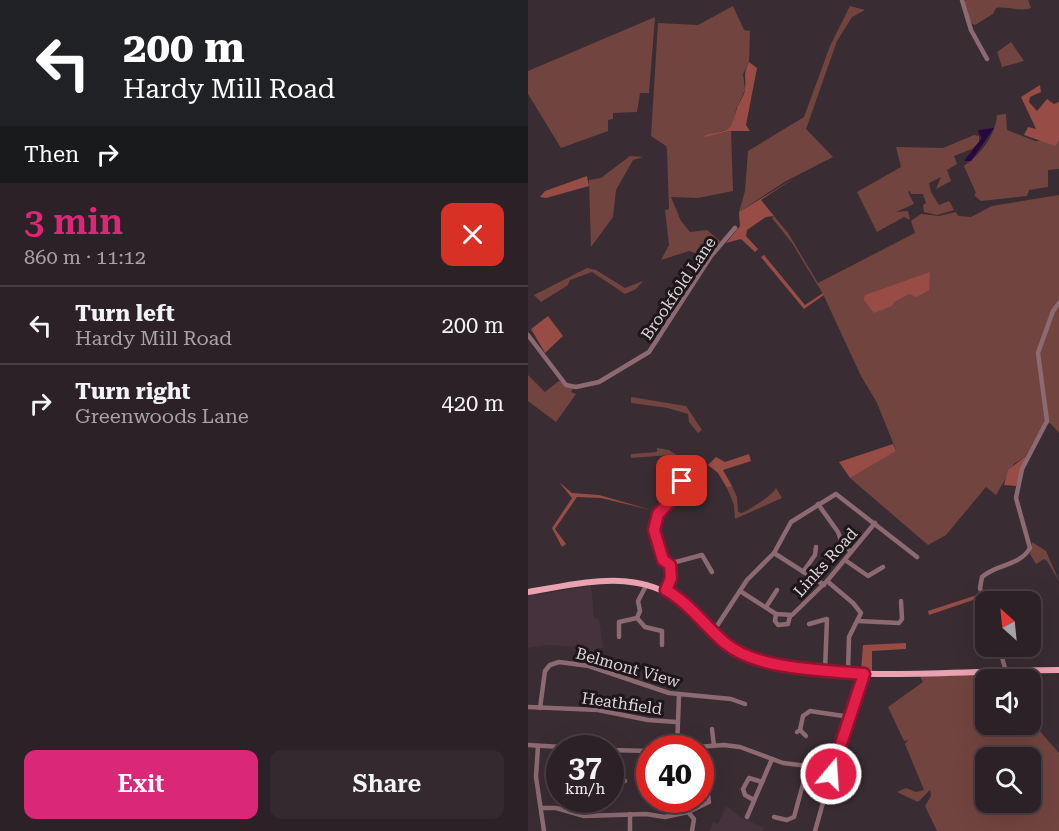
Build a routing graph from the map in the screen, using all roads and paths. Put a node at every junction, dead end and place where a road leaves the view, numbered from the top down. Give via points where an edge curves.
1 (962, 0) edge
2 (987, 59) dead end
3 (735, 228) dead end
4 (1059, 303) edge
5 (528, 334) edge
6 (697, 471) dead end
7 (818, 504) junction
8 (876, 523) junction
9 (816, 546) dead end
10 (851, 552) junction
11 (774, 553) junction
12 (917, 557) dead end
13 (845, 560) junction
14 (670, 565) junction
15 (883, 567) dead end
16 (712, 572) dead end
17 (803, 572) junction
18 (825, 583) junction
19 (646, 584) junction
20 (666, 590) junction
21 (740, 591) junction
22 (981, 591) edge
23 (528, 592) edge
24 (777, 592) dead end
25 (901, 601) dead end
26 (766, 607) junction
27 (776, 614) junction
28 (790, 616) junction
29 (637, 618) junction
30 (858, 621) junction
31 (809, 624) dead end
32 (713, 632) junction
33 (620, 633) dead end
34 (662, 642) dead end
35 (825, 670) junction
36 (1059, 670) edge
37 (1041, 671) edge
38 (848, 672) junction
39 (975, 672) edge
40 (864, 674) junction
41 (679, 695) junction
42 (745, 704) dead end
43 (528, 707) edge
44 (540, 708) junction
45 (850, 717) junction
46 (676, 722) junction
47 (712, 729) dead end
48 (676, 735) edge
49 (713, 735) edge
50 (806, 736) dead end
51 (528, 745) edge
52 (538, 746) junction
53 (546, 746) edge
54 (714, 746) edge
55 (772, 759) junction
56 (808, 766) junction
57 (831, 774) junction
58 (762, 782) junction
59 (754, 800) junction
60 (542, 808) junction
61 (683, 813) edge
62 (689, 813) edge
63 (630, 814) junction
64 (747, 817) dead end
65 (776, 819) dead end
66 (544, 831) edge
67 (630, 831) edge
68 (692, 831) edge
69 (815, 831) edge

1 - 2 street via 971,30
3 - 5 street, Brookfold Lane via 711,256 649,352 599,382 566,385
4 - 22 street via 1038,353 1047,421 1024,463 1016,498 1030,548 1014,562 982,577
6 - 14 street via 682,481 655,524 654,533 664,562
7 - 8 street via 837,493
7 - 10 street
7 - 11 street via 788,524
8 - 10 street, Links Road
8 - 12 street
9 - 17 street via 815,555
10 - 13 street, Links Road
11 - 17 street
11 - 21 street
13 - 15 street via 868,576
13 - 18 street, Links Road
14 - 16 street via 702,555
14 - 20 street via 671,578
17 - 18 street
18 - 28 street, Links Road
18 - 30 street via 859,609
19 - 20 main road
19 - 23 main road via 600,580
19 - 29 street via 638,602
20 - 32 main road
21 - 26 street, Links Road
21 - 32 street
24 - 26 street
25 - 30 street via 900,623
26 - 27 street, Links Road
27 - 28 street, Links Road
27 - 28 street, Links Road via 778,625 788,624
29 - 33 street via 621,621
29 - 34 street via 645,627 661,630
30 - 38 street via 849,637
31 - 35 street via 827,620
32 - 35 main road via 753,659
35 - 38 main road
36 - 37 main road
38 - 40 main road
39 - 40 main road
40 - 45 street
41 - 42 street, Belmont View via 718,697
41 - 44 street, Belmont View via 589,666 559,662 545,671
41 - 46 street
43 - 44 street, Heathfield
44 - 46 street, Heathfield via 598,710
45 - 50 street via 805,712 798,731
45 - 57 street
46 - 48 street
47 - 49 street
51 - 52 street
52 - 53 street
52 - 60 street
54 - 55 street via 740,747
55 - 56 street
55 - 58 street
56 - 57 street
56 - 65 street via 794,817
57 - 69 street
58 - 59 street
58 - 59 street via 750,778 742,789
59 - 64 street
60 - 63 street via 584,816
60 - 66 street
61 - 63 street via 665,817
62 - 68 street via 694,819
63 - 67 street

